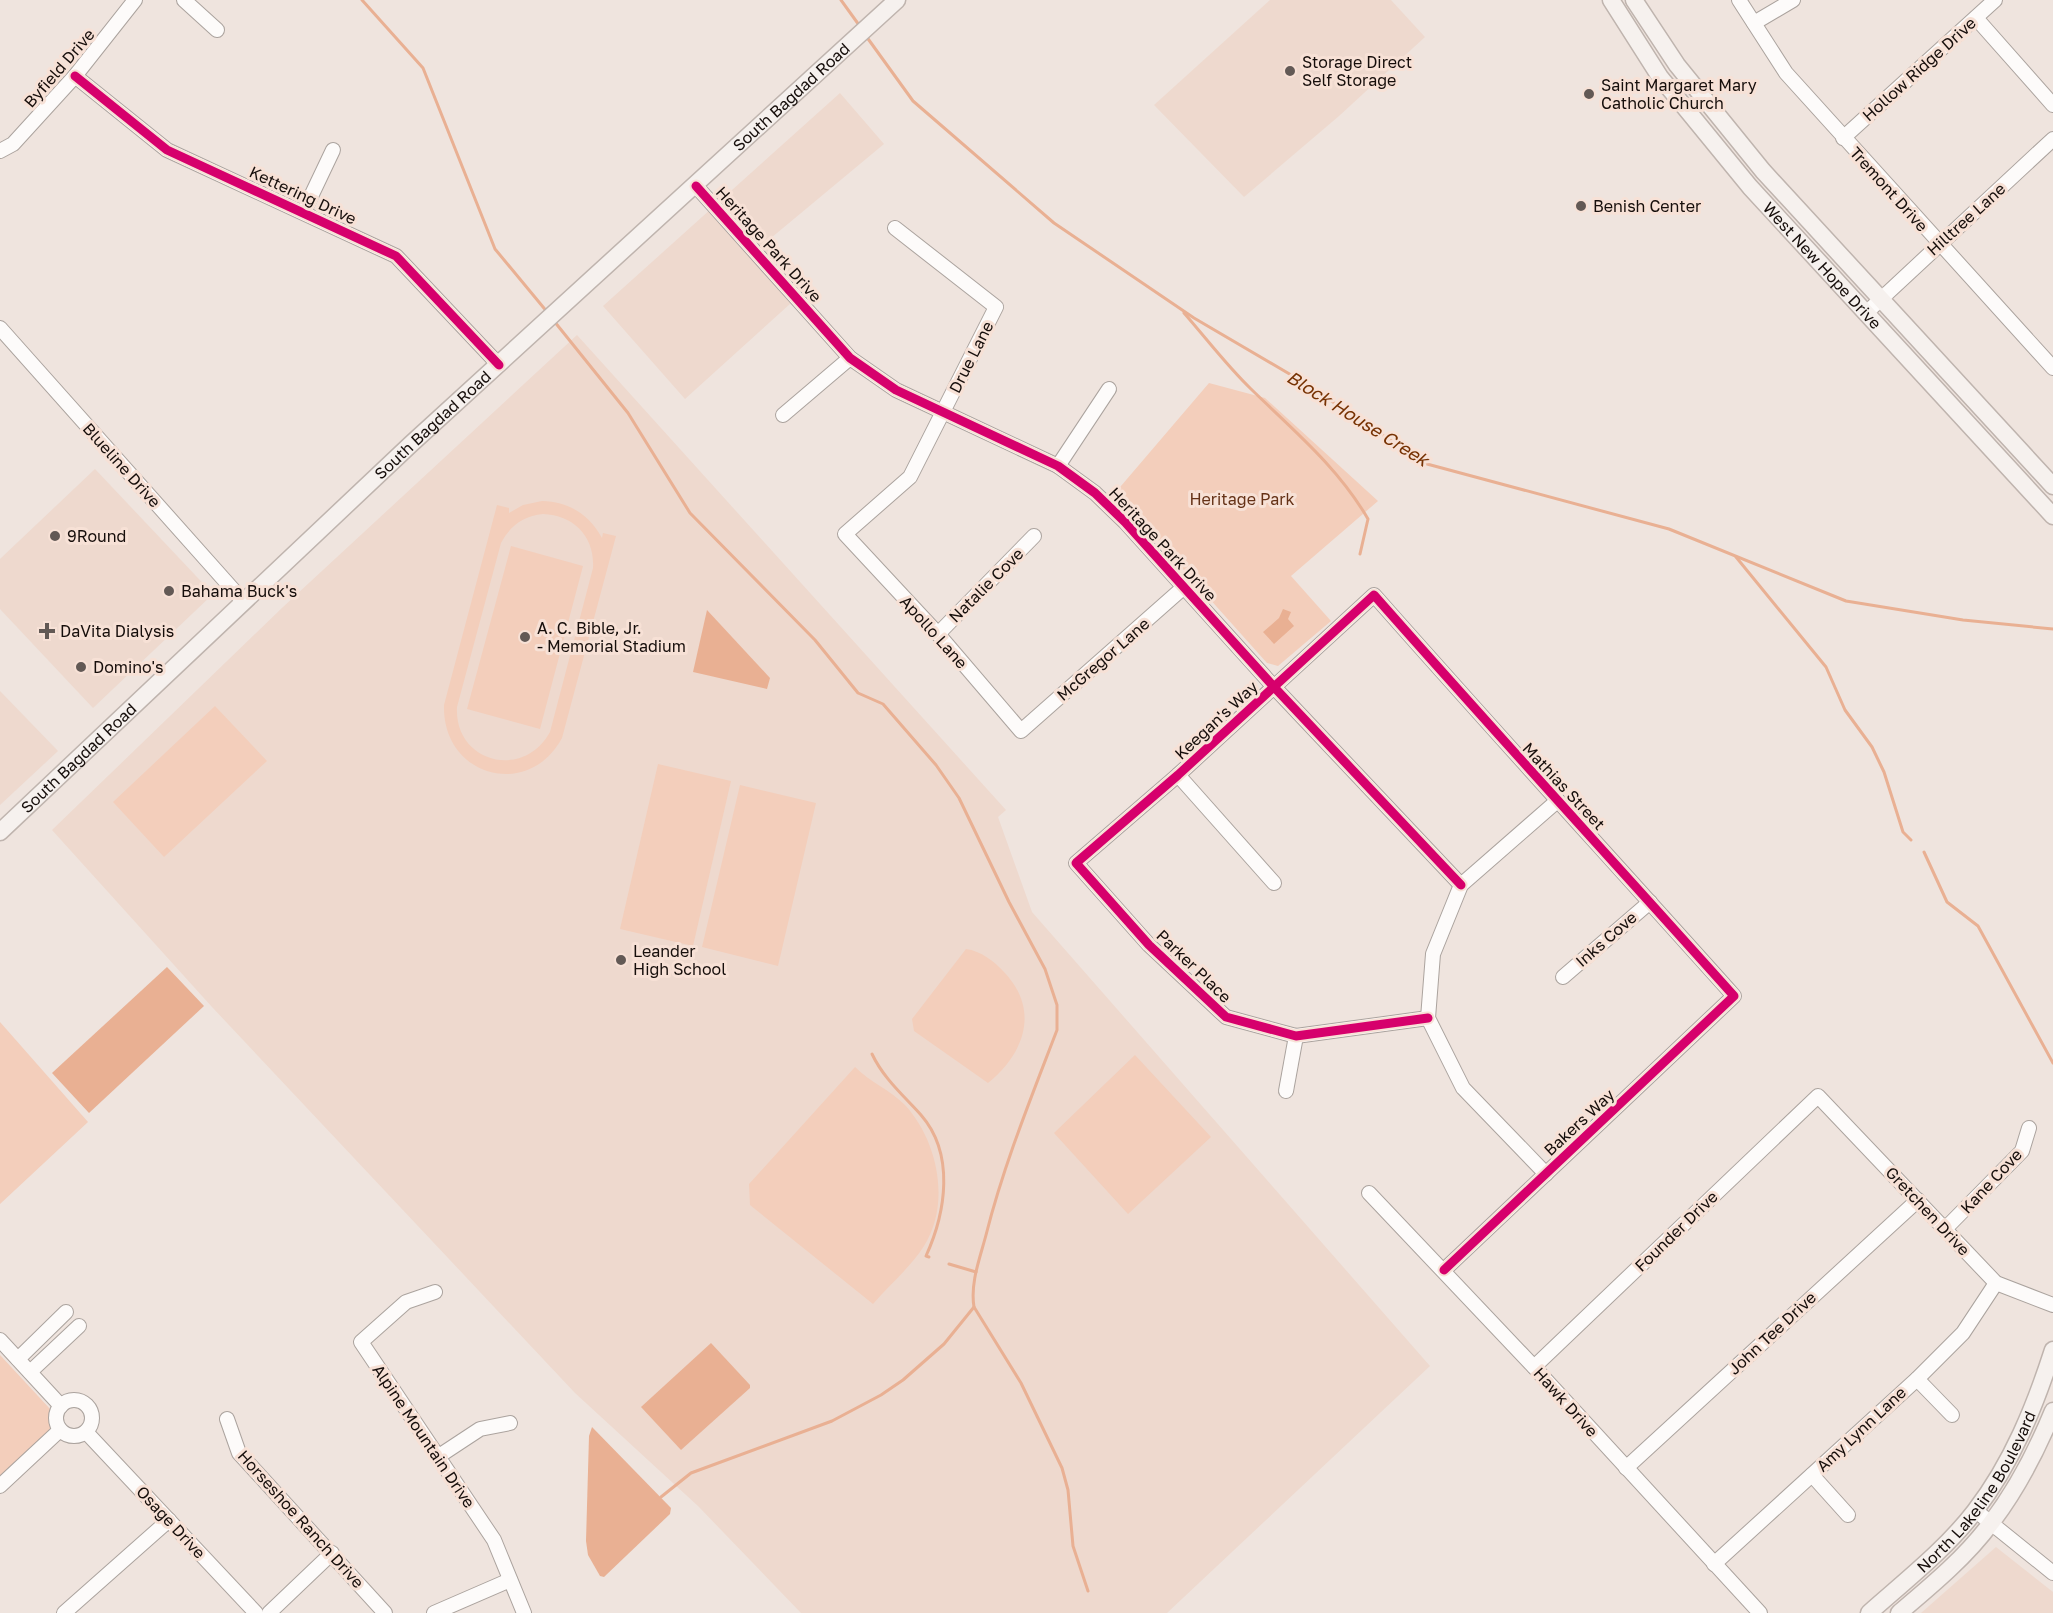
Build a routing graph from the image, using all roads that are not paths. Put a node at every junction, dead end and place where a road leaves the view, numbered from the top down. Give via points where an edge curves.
1 (135, 0) edge
2 (184, 0) edge
3 (897, 0) edge
4 (1611, 0) edge
5 (1634, 0) edge
6 (1739, 0) edge
7 (1793, 0) edge
8 (1995, 0) edge
9 (1976, 18) junction
10 (1754, 23) junction
11 (217, 30) dead end
12 (75, 76) junction
13 (2053, 105) edge
14 (1843, 138) junction
15 (2053, 140) edge
16 (333, 150) dead end
17 (0, 151) edge
18 (696, 186) junction
19 (304, 211) junction
20 (895, 228) dead end
21 (1939, 244) junction
22 (1880, 299) junction
23 (1866, 313) junction
24 (0, 328) edge
25 (850, 358) junction
26 (499, 365) junction
27 (2053, 368) edge
28 (1109, 389) dead end
29 (942, 414) junction
30 (783, 416) dead end
31 (1058, 466) junction
32 (2053, 486) edge
33 (2053, 516) edge
34 (845, 534) joint
35 (1034, 536) dead end
36 (1184, 587) junction
37 (1374, 595) joint
38 (244, 602) junction
39 (938, 634) junction
40 (1274, 687) junction
41 (1021, 731) joint
42 (1178, 775) junction
43 (1556, 802) junction
44 (0, 832) edge
45 (1076, 863) joint
46 (1274, 883) dead end
47 (1461, 885) junction
48 (1650, 902) junction
49 (1563, 977) dead end
50 (1734, 996) joint
51 (1428, 1018) junction
52 (1296, 1036) junction
53 (1286, 1091) dead end
54 (1818, 1096) joint
55 (2029, 1128) dead end
56 (1546, 1174) junction
57 (1369, 1193) dead end
58 (1918, 1200) junction
59 (1945, 1229) junction
60 (1444, 1270) junction
61 (1996, 1284) junction
62 (435, 1292) dead end
63 (2053, 1305) edge
64 (66, 1312) dead end
65 (79, 1326) dead end
66 (0, 1340) edge
67 (2053, 1350) edge
68 (18, 1359) junction
69 (1534, 1367) junction
70 (30, 1372) junction
71 (1917, 1378) junction
72 (61, 1406) junction
73 (2053, 1411) edge
74 (1952, 1415) dead end
75 (227, 1419) dead end
76 (510, 1423) dead end
77 (60, 1430) junction
78 (86, 1432) junction
79 (440, 1456) junction
80 (1626, 1468) junction
81 (1812, 1475) junction
82 (0, 1486) edge
83 (1976, 1511) junction
84 (1848, 1515) dead end
85 (169, 1520) junction
86 (1992, 1523) junction
87 (332, 1553) junction
88 (1714, 1564) junction
89 (2053, 1573) edge
90 (510, 1580) junction
91 (64, 1613) edge
92 (256, 1613) edge
93 (269, 1613) edge
94 (385, 1613) edge
95 (434, 1613) edge
96 (524, 1613) edge
97 (1760, 1613) edge
98 (1869, 1613) edge
99 (1899, 1613) edge

1 - 12 street, Byfield Drive
2 - 11 street
3 - 18 main road, South Bagdad Road
4 - 23 main road, West New Hope Drive via 1660,77 1750,187
5 - 22 main road, West New Hope Drive via 1677,65 1763,171
6 - 10 street, Tremont Drive
7 - 10 street
8 - 9 street, Hollow Ridge Drive
9 - 13 street
9 - 14 street, Hollow Ridge Drive
10 - 14 street, Tremont Drive via 1786,73
12 - 17 street, Byfield Drive via 13,144
12 - 19 street, Kettering Drive via 167,150
14 - 21 street, Tremont Drive
15 - 21 street, Hilltree Lane
16 - 19 street
18 - 25 street, Heritage Park Drive
18 - 26 main road, South Bagdad Road
19 - 26 street, Kettering Drive via 396,256
20 - 29 street, Drue Lane via 996,307
21 - 22 street, Hilltree Lane
21 - 27 street, Tremont Drive
22 - 23 street, Hilltree Lane
22 - 32 main road, West New Hope Drive
23 - 33 main road, West New Hope Drive
24 - 38 street, Blueline Drive
25 - 29 street, Heritage Park Drive via 896,390
25 - 30 street
26 - 38 main road, South Bagdad Road
28 - 31 street
29 - 31 street, Heritage Park Drive
29 - 34 street, Drue Lane via 910,477
31 - 36 street, Heritage Park Drive via 1118,514
34 - 39 street, Apollo Lane
35 - 39 street, Natalie Cove
36 - 40 street, Heritage Park Drive
36 - 41 street, McGregor Lane
37 - 40 street, Keegan's Way
37 - 43 street, Mathias Street
38 - 44 main road, South Bagdad Road
39 - 41 street, Apollo Lane
40 - 42 street, Keegan's Way
40 - 47 street, Heritage Park Drive
42 - 45 street, Keegan's Way
42 - 46 street
43 - 47 street
43 - 48 street, Mathias Street
45 - 52 street, Parker Place via 1149,945 1226,1017
47 - 51 street via 1434,954
48 - 49 street, Inks Cove
48 - 50 street, Mathias Street
50 - 56 street, Bakers Way
51 - 52 street, Parker Place
51 - 56 street via 1463,1088
52 - 53 street
54 - 58 street, Gretchen Drive
54 - 69 street, Founder Drive
55 - 59 street, Kane Cove via 2022,1151
56 - 60 street, Bakers Way
57 - 60 street, Hawk Drive
58 - 59 street, Gretchen Drive
58 - 80 street, John Tee Drive
59 - 61 street, Gretchen Drive
60 - 69 street, Hawk Drive
61 - 63 street, Gretchen Drive
61 - 71 street, Amy Lynn Lane via 1963,1333
62 - 79 street, Alpine Mountain Drive via 406,1302 360,1342
64 - 68 street
65 - 70 street
66 - 68 street
67 - 83 main road, North Lakeline Boulevard via 2015,1448
68 - 70 street
69 - 80 street, Hawk Drive
70 - 72 street
71 - 74 street
71 - 81 street, Amy Lynn Lane
72 - 77 street via 56,1420
72 - 78 street via 77,1401 87,1406 91,1422
73 - 86 main road, North Lakeline Boulevard via 2039,1446
75 - 87 street, Horseshoe Ranch Drive via 239,1453
76 - 79 street via 480,1429
77 - 78 street via 70,1436
77 - 82 street
78 - 85 street, Osage Drive
79 - 90 street, Alpine Mountain Drive via 494,1540
80 - 88 street, Hawk Drive
81 - 84 street
81 - 88 street, Amy Lynn Lane
83 - 86 street
83 - 98 main road, North Lakeline Boulevard
85 - 91 street
85 - 92 street, Osage Drive
86 - 89 street
86 - 99 main road, North Lakeline Boulevard
87 - 93 street
87 - 94 street, Horseshoe Ranch Drive
88 - 97 street, Hawk Drive
90 - 95 street
90 - 96 street, Alpine Mountain Drive

